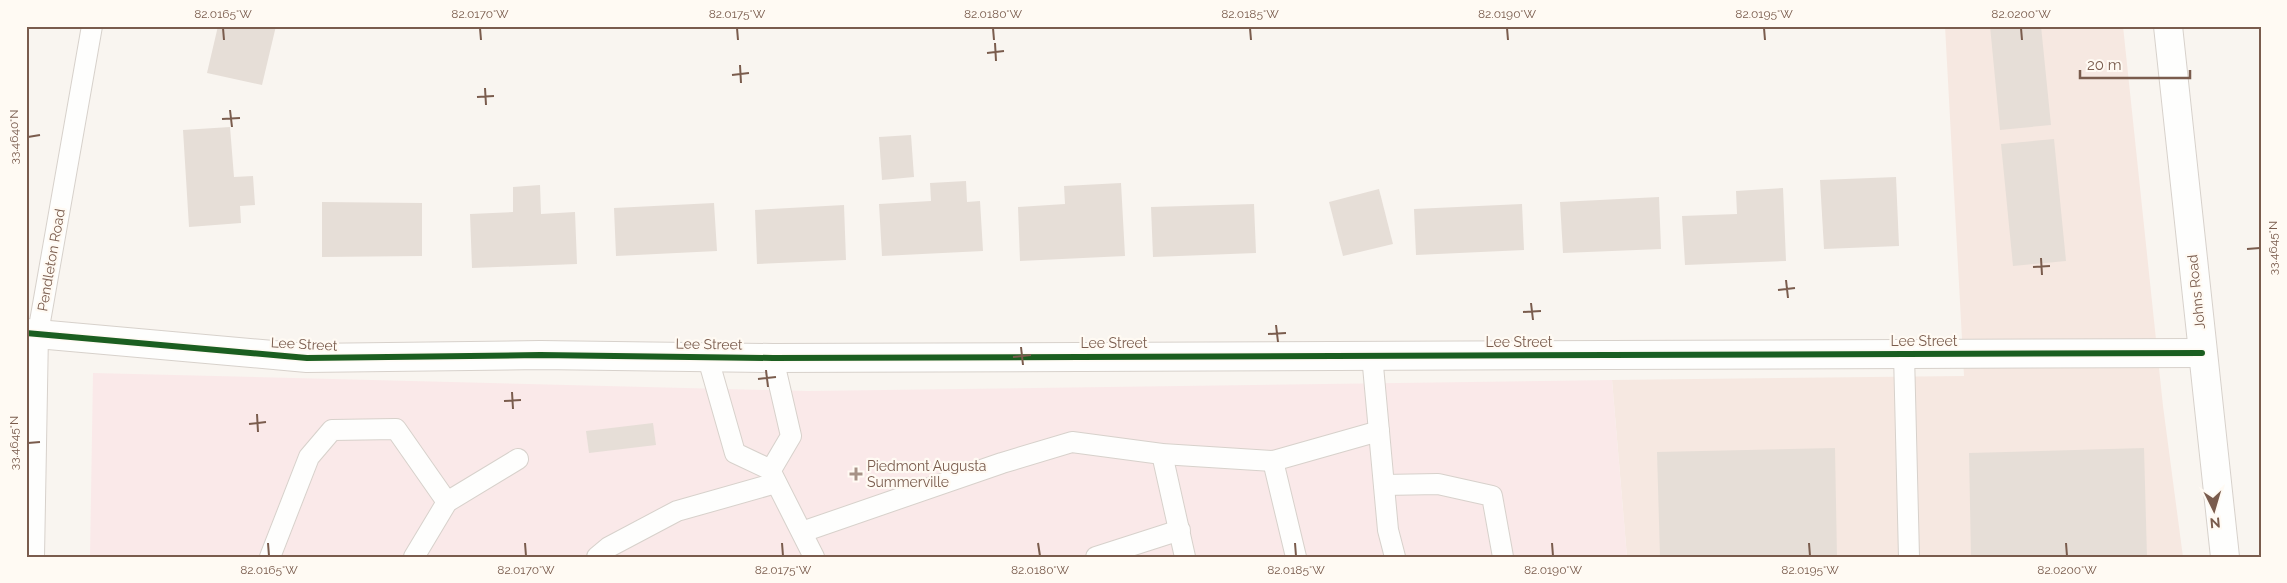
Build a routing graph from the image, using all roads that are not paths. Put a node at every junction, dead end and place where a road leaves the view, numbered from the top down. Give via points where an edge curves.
1 (92, 26) edge
2 (2168, 26) edge
3 (32, 333) edge
4 (2202, 353) junction
5 (1904, 354) junction
6 (707, 355) junction
7 (1372, 355) junction
8 (773, 358) junction
9 (1379, 431) junction
10 (1162, 454) junction
11 (518, 459) dead end
12 (1273, 461) junction
13 (774, 477) junction
14 (1384, 486) junction
15 (447, 502) junction
16 (1180, 530) junction
17 (802, 532) junction
18 (34, 557) edge
19 (270, 557) edge
20 (414, 557) edge
21 (596, 557) edge
22 (814, 557) edge
23 (1096, 557) edge
24 (1185, 557) edge
25 (1296, 557) edge
26 (1395, 557) edge
27 (1503, 557) edge
28 (1909, 557) edge
29 (2225, 557) edge

1 - 3 lane, Pendleton Road
2 - 4 street, Johns Road
3 - 6 street, Lee Street via 307,358
3 - 18 lane, Pendleton Road
4 - 5 street, Lee Street
4 - 29 street, Johns Road
5 - 7 street, Lee Street
5 - 28 lane
6 - 8 street, Lee Street
6 - 13 lane via 735,453
7 - 8 street, Lee Street
7 - 9 lane
8 - 13 lane via 791,436
9 - 12 lane
9 - 14 lane
10 - 12 lane
10 - 16 lane
10 - 17 lane via 1072,442
11 - 15 lane
12 - 25 lane
13 - 17 lane
13 - 21 lane via 676,511
14 - 26 lane via 1388,530
14 - 27 lane via 1438,484 1492,496
15 - 19 lane via 396,428 332,430 309,457
15 - 20 lane
16 - 23 lane
16 - 24 lane
17 - 22 lane

